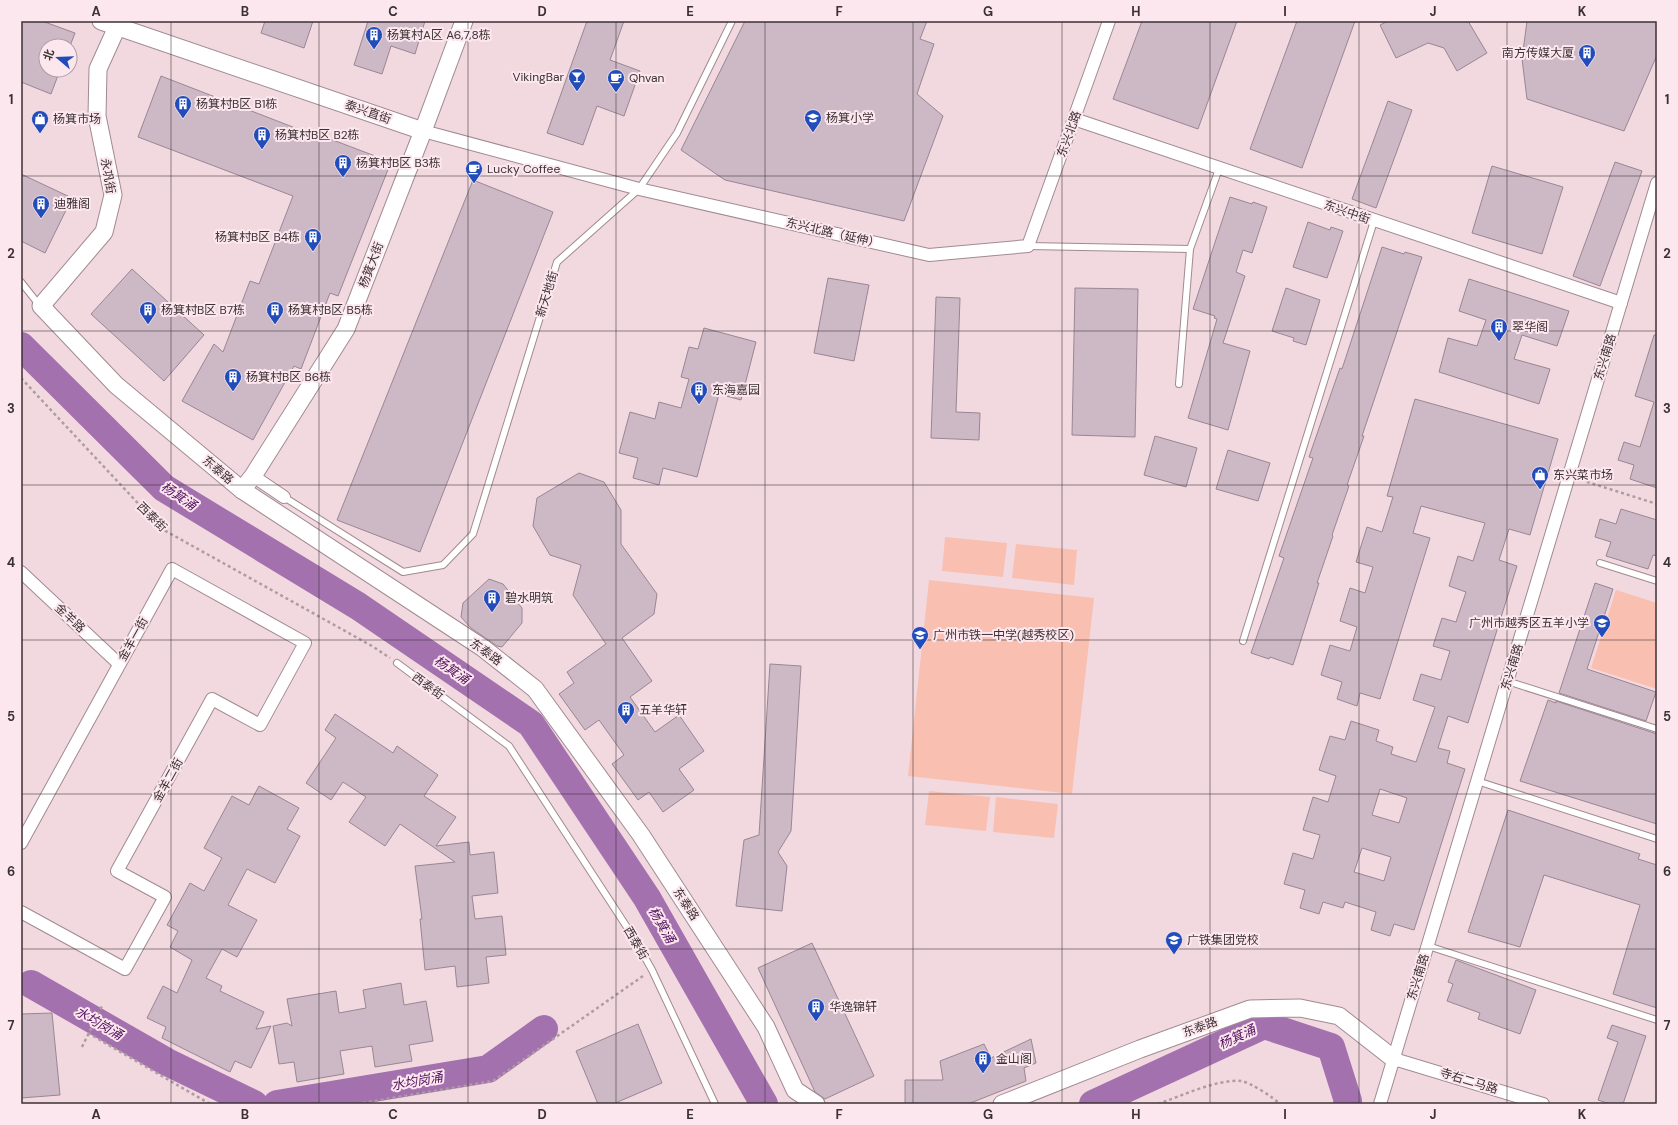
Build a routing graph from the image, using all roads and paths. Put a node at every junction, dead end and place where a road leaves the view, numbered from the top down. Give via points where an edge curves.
1 (464, 21) edge
2 (732, 21) edge
3 (1109, 21) edge
4 (109, 24) edge
5 (1074, 119) junction
6 (423, 131) junction
7 (1219, 168) junction
8 (1657, 183) edge
9 (639, 189) junction
10 (1374, 221) junction
11 (1028, 246) junction
12 (1190, 249) junction
13 (21, 282) edge
14 (1621, 303) junction
15 (41, 306) junction
16 (21, 378) edge
17 (1179, 384) dead end
18 (253, 476) junction
19 (1596, 485) dead end
20 (242, 490) junction
21 (284, 497) joint
22 (1657, 504) edge
23 (1600, 563) dead end
24 (21, 572) edge
25 (1657, 581) edge
26 (1243, 641) dead end
27 (305, 642) joint
28 (397, 663) joint
29 (118, 664) junction
30 (1507, 681) junction
31 (1657, 729) edge
32 (1477, 781) junction
33 (1657, 839) edge
34 (21, 843) edge
35 (21, 912) edge
36 (1428, 946) junction
37 (652, 970) junction
38 (102, 1006) dead end
39 (1657, 1020) edge
40 (88, 1033) junction
41 (82, 1046) dead end
42 (1394, 1059) junction
43 (210, 1104) edge
44 (357, 1104) edge
45 (715, 1104) edge
46 (816, 1104) edge
47 (1002, 1104) edge
48 (1158, 1104) edge
49 (1280, 1104) edge
50 (1380, 1104) edge
51 (1543, 1104) edge

1 - 6 street, 杨箕大街
2 - 9 lane, 新天地街 via 677,133
3 - 5 street, 东兴北路
4 - 6 street, 泰兴直街
4 - 15 street, 永巩街 via 98,69 97,116 113,195 104,232
5 - 7 street, 东兴中街
5 - 11 street, 东兴北路
6 - 9 street, 泰兴直街
6 - 18 street, 杨箕大街 via 346,329
7 - 10 street, 东兴中街
7 - 12 lane
8 - 14 street, 东兴南路
9 - 11 street, 东兴北路（延伸） via 929,254
9 - 21 lane, 新天地街 via 557,262 473,534 443,565 403,572
10 - 14 street, 东兴中街
10 - 26 lane
11 - 12 lane
12 - 17 lane
13 - 15 lane
14 - 30 street, 东兴南路
15 - 20 street, 东泰路 via 116,385
16 - 28 path, 西泰街 via 162,529 372,646
18 - 20 street, 杨箕大街
18 - 21 street
19 - 22 path
20 - 46 street, 东泰路 via 483,648 535,689 641,835 766,1027 795,1090
23 - 25 lane
24 - 29 street, 金羊路
27 - 29 street, 金羊一街 via 172,569
27 - 35 street, 金羊二街 via 260,725 212,699 117,871 165,898 125,969
28 - 37 lane, 西泰街 via 509,746 634,938
29 - 34 street, 金羊一街
30 - 31 lane
30 - 32 street, 东兴南路
32 - 33 lane
32 - 36 street, 东兴南路
36 - 39 lane
36 - 42 street, 东兴南路
37 - 44 path via 492,1081
37 - 45 lane, 西泰街
38 - 40 path
40 - 41 path
40 - 43 path
42 - 47 street, 东泰路 via 1339,1016 1300,1008 1250,1010 1162,1041
42 - 50 street, 东兴南路
42 - 51 street, 寺右二马路
48 - 49 path via 1212,1084 1242,1081 1272,1096

